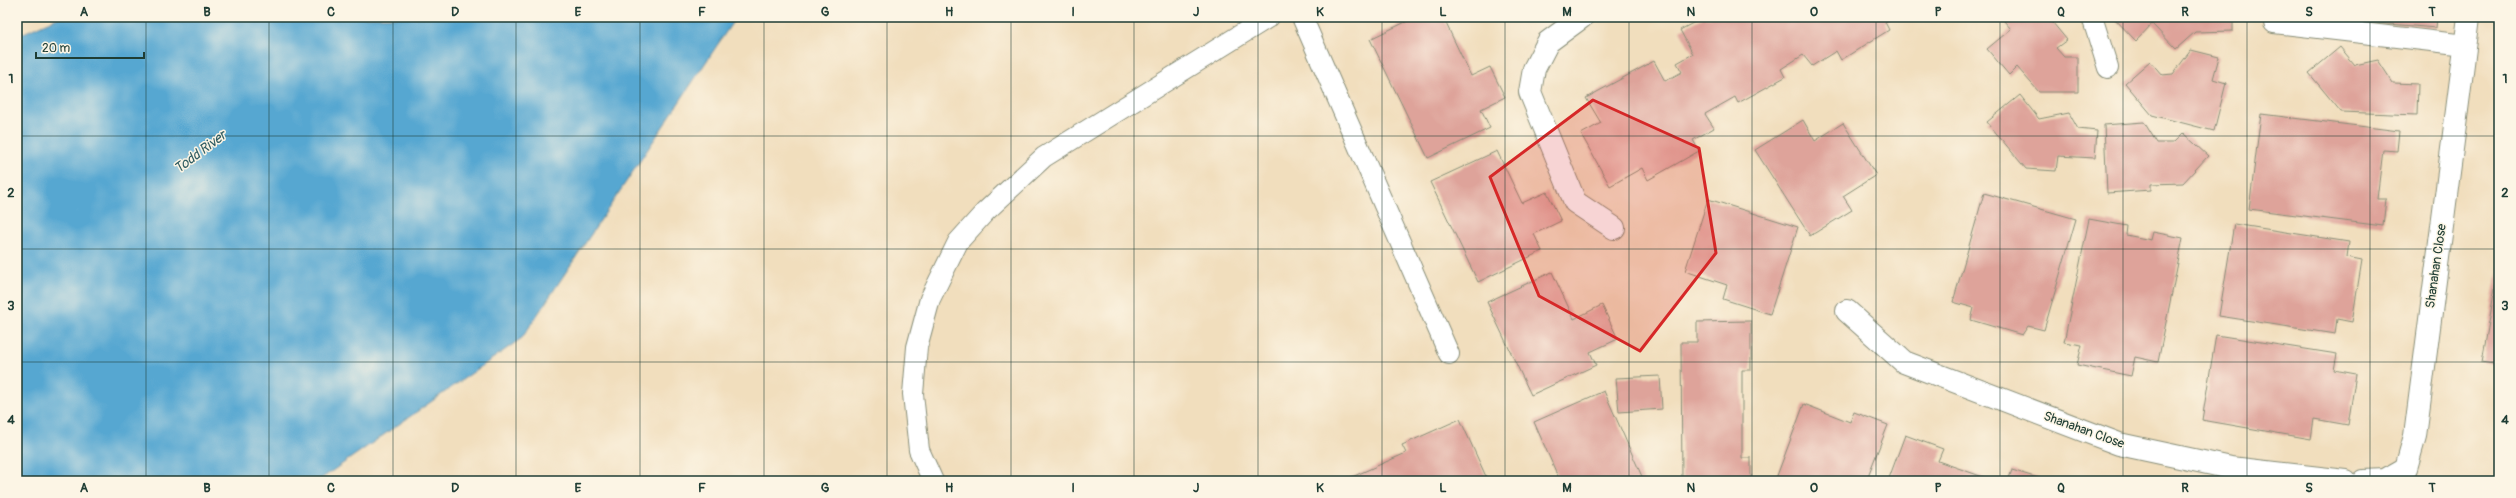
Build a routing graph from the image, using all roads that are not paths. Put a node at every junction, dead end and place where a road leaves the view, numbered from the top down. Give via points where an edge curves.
1 (1269, 17) edge
2 (1302, 17) edge
3 (1582, 17) edge
4 (2092, 17) edge
5 (2469, 17) edge
6 (2274, 23) dead end
7 (2466, 45) junction
8 (2108, 68) dead end
9 (1614, 228) dead end
10 (1847, 311) dead end
11 (1450, 354) dead end
12 (933, 481) edge
13 (2346, 481) edge
14 (2364, 481) edge

1 - 12 lane via 1044,157 985,212 958,242 930,299 917,347 913,394 919,450
2 - 11 lane
3 - 9 street via 1548,42 1534,69 1530,92 1575,202
4 - 8 lane
5 - 7 street, Shanahan Close
6 - 7 lane
7 - 14 street, Shanahan Close via 2415,436 2406,468 2385,480
10 - 13 street, Shanahan Close via 1904,362 2119,444 2231,468

